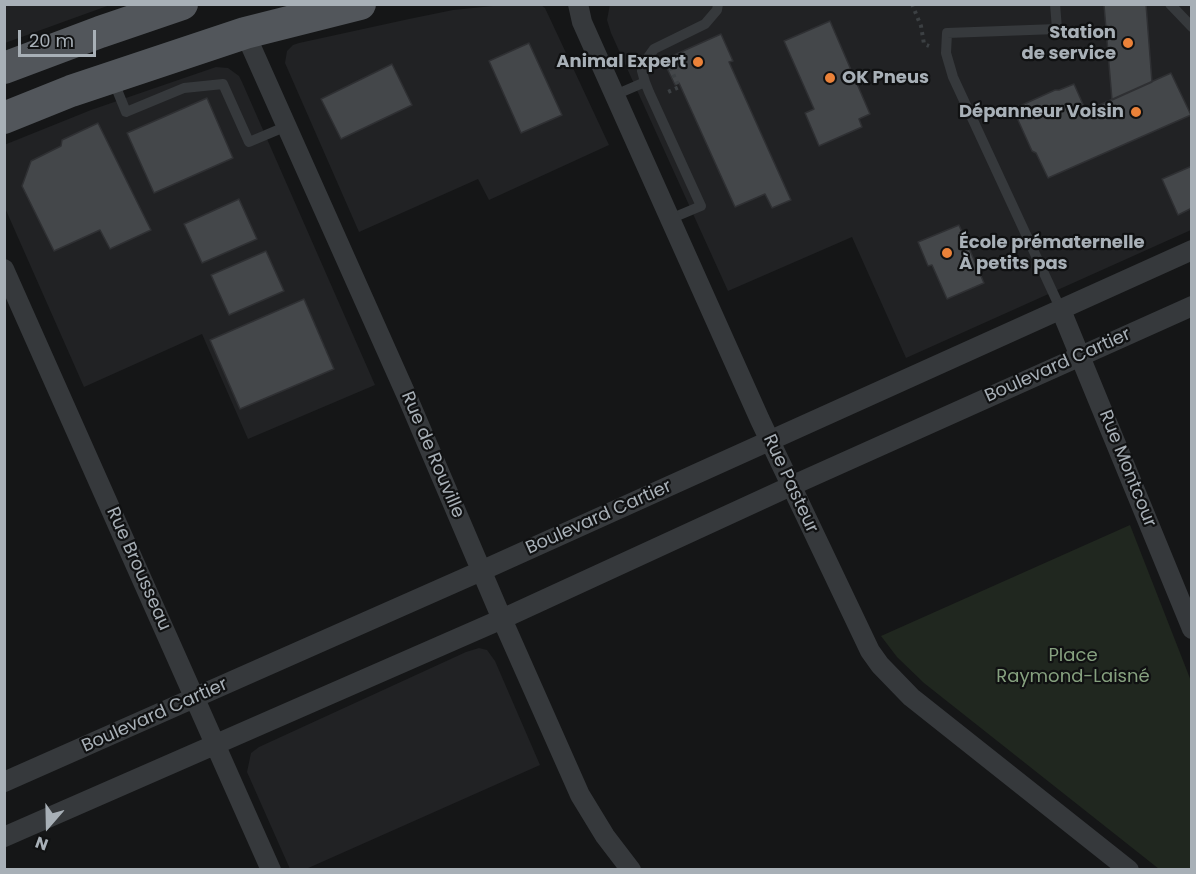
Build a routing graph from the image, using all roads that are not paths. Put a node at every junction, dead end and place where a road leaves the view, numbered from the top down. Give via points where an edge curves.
1 (182, 4) edge
2 (360, 4) edge
3 (578, 4) edge
4 (718, 4) edge
5 (1055, 4) edge
6 (1170, 4) edge
7 (1191, 27) edge
8 (245, 33) junction
9 (4, 68) edge
10 (112, 77) junction
11 (645, 82) junction
12 (615, 95) junction
13 (4, 118) edge
14 (286, 126) junction
15 (670, 219) junction
16 (1191, 250) edge
17 (4, 269) edge
18 (1191, 306) edge
19 (1061, 310) junction
20 (1081, 356) junction
21 (770, 441) junction
22 (791, 486) junction
23 (482, 571) junction
24 (502, 619) junction
25 (1191, 629) edge
26 (195, 698) junction
27 (216, 744) junction
28 (4, 782) edge
29 (4, 837) edge
30 (271, 870) edge
31 (631, 870) edge
32 (1129, 870) edge

1 - 9 main road
2 - 8 main road
3 - 12 street, Rue Pasteur via 582,22
4 - 11 lane via 705,24 654,49 644,63
5 - 19 lane via 1056,29 947,33 946,53 953,77
6 - 7 lane
8 - 10 main road
8 - 14 street, Rue de Rouville
10 - 13 main road
10 - 14 lane via 126,112 184,88 223,84 249,142
11 - 12 lane
11 - 15 lane via 700,206
12 - 15 street, Rue Pasteur
14 - 23 street, Rue de Rouville
15 - 21 street, Rue Pasteur
16 - 19 street, Boulevard Cartier
17 - 26 street, Rue Brousseau
18 - 20 street, Boulevard Cartier
19 - 20 street, Rue Montcour
19 - 21 street, Boulevard Cartier
20 - 22 street, Boulevard Cartier
20 - 25 street, Rue Montcour
21 - 22 street, Rue Pasteur
21 - 23 street, Boulevard Cartier
22 - 24 street, Boulevard Cartier
22 - 32 street, Rue Pasteur via 860,635 880,665 911,697
23 - 24 street, Rue de Rouville
23 - 26 street, Boulevard Cartier
24 - 27 street, Boulevard Cartier
24 - 31 street, Rue de Rouville via 580,795
26 - 27 street, Rue Brousseau
26 - 28 street, Boulevard Cartier
27 - 29 street, Boulevard Cartier
27 - 30 street, Rue Brousseau

